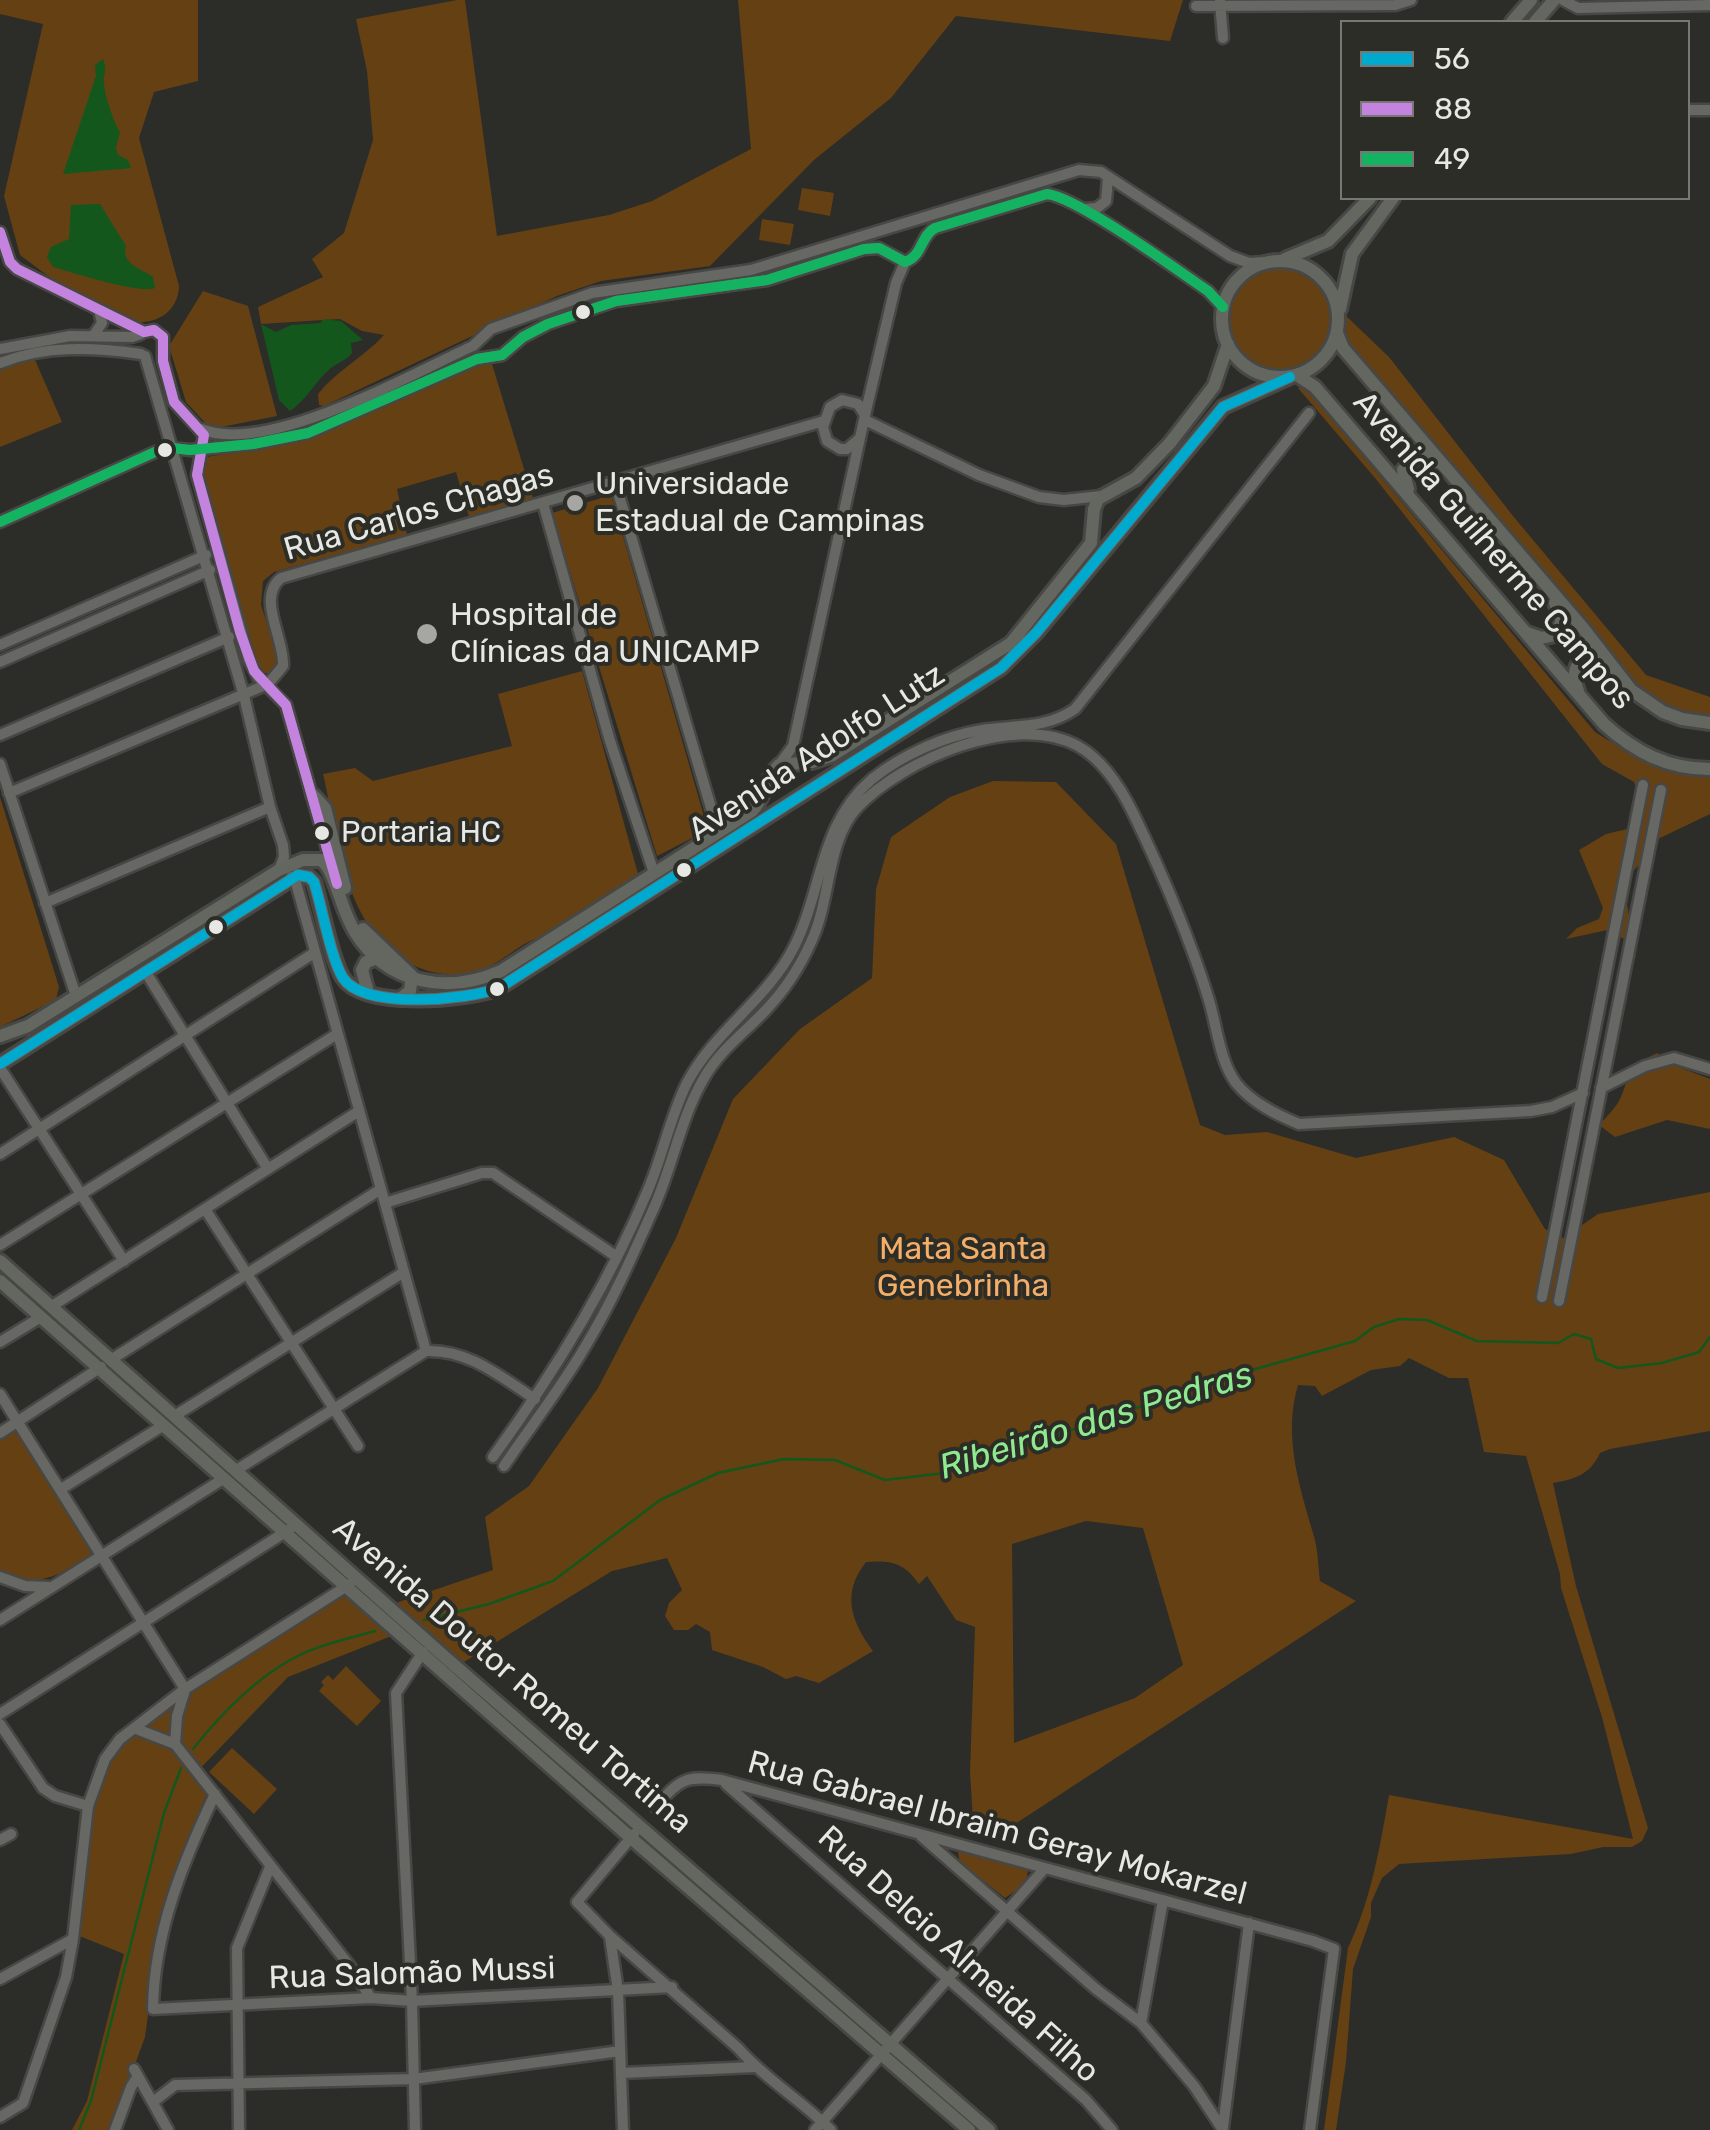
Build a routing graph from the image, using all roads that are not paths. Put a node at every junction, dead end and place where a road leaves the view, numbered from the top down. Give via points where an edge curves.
1 (1410, 0) edge
2 (1530, 0) edge
3 (1554, 0) edge
4 (1564, 0) edge
5 (1219, 3) edge
6 (1298, 3) edge
7 (1694, 3) edge
8 (1710, 5) edge
9 (1196, 6) dead end
10 (1514, 20) edge
11 (1537, 20) edge
12 (1223, 38) dead end
13 (1064, 176) junction
14 (1108, 177) junction
15 (1060, 195) junction
16 (1368, 200) edge
17 (1392, 200) edge
18 (1084, 210) junction
19 (906, 223) junction
20 (0, 232) edge
21 (926, 235) junction
22 (896, 258) junction
23 (1280, 260) junction
24 (0, 261) edge
25 (1265, 262) junction
26 (17, 269) junction
27 (1223, 308) junction
28 (98, 310) junction
29 (1339, 316) junction
30 (500, 326) junction
31 (142, 333) junction
32 (1337, 333) junction
33 (93, 336) junction
34 (482, 338) junction
35 (1228, 344) junction
36 (164, 346) junction
37 (512, 346) junction
38 (0, 349) edge
39 (143, 355) junction
40 (494, 356) junction
41 (0, 362) edge
42 (1294, 376) junction
43 (876, 377) junction
44 (849, 401) junction
45 (1309, 413) dead end
46 (865, 417) junction
47 (824, 420) junction
48 (201, 429) junction
49 (860, 438) junction
50 (172, 448) junction
51 (202, 448) junction
52 (840, 449) junction
53 (854, 469) junction
54 (1447, 470) junction
55 (615, 482) junction
56 (1106, 494) junction
57 (543, 503) junction
58 (1422, 511) junction
59 (1094, 519) junction
60 (0, 522) edge
61 (1127, 523) junction
62 (217, 552) junction
63 (204, 556) junction
64 (221, 566) junction
65 (207, 572) junction
66 (1536, 574) junction
67 (1514, 621) junction
68 (240, 632) junction
69 (227, 638) junction
70 (0, 645) edge
71 (0, 662) edge
72 (1615, 669) junction
73 (268, 684) junction
74 (244, 696) junction
75 (1581, 698) junction
76 (1710, 723) edge
77 (0, 735) edge
78 (795, 762) junction
79 (0, 764) edge
80 (778, 765) junction
81 (1710, 770) edge
82 (768, 779) junction
83 (1644, 786) dead end
84 (1660, 790) dead end
85 (10, 793) junction
86 (804, 794) junction
87 (313, 795) junction
88 (790, 803) junction
89 (270, 807) junction
90 (730, 825) junction
91 (280, 832) junction
92 (304, 860) junction
93 (654, 873) junction
94 (289, 874) junction
95 (337, 884) junction
96 (45, 903) junction
97 (322, 907) junction
98 (314, 953) junction
99 (377, 958) junction
100 (145, 970) junction
101 (412, 980) junction
102 (368, 992) junction
103 (76, 996) junction
104 (400, 999) junction
105 (337, 1034) junction
106 (0, 1036) edge
107 (184, 1036) junction
108 (1590, 1058) junction
109 (1607, 1061) junction
110 (0, 1066) edge
111 (1710, 1068) edge
112 (1602, 1088) junction
113 (1583, 1094) junction
114 (226, 1103) junction
115 (359, 1111) junction
116 (1578, 1116) junction
117 (1595, 1119) junction
118 (40, 1129) junction
119 (0, 1154) edge
120 (268, 1169) junction
121 (381, 1189) junction
122 (81, 1194) junction
123 (385, 1203) junction
124 (206, 1209) junction
125 (0, 1245) edge
126 (617, 1257) junction
127 (0, 1261) edge
128 (124, 1261) junction
129 (404, 1272) junction
130 (247, 1274) junction
131 (0, 1281) edge
132 (1542, 1297) dead end
133 (1559, 1301) dead end
134 (52, 1306) junction
135 (41, 1318) junction
136 (0, 1342) edge
137 (292, 1343) junction
138 (426, 1350) junction
139 (106, 1363) junction
140 (0, 1394) edge
141 (535, 1399) junction
142 (334, 1409) junction
143 (176, 1415) junction
144 (17, 1421) junction
145 (164, 1425) junction
146 (0, 1433) edge
147 (358, 1446) dead end
148 (493, 1457) dead end
149 (504, 1466) dead end
150 (238, 1469) junction
151 (223, 1479) junction
152 (61, 1489) junction
153 (297, 1524) junction
154 (284, 1532) junction
155 (101, 1553) junction
156 (0, 1577) edge
157 (345, 1584) junction
158 (50, 1587) junction
159 (0, 1620) edge
160 (142, 1623) junction
161 (423, 1652) junction
162 (446, 1658) junction
163 (185, 1689) junction
164 (0, 1714) edge
165 (0, 1724) edge
166 (134, 1728) junction
167 (176, 1744) junction
168 (722, 1780) junction
169 (215, 1794) junction
170 (88, 1806) junction
171 (655, 1807) dead end
172 (641, 1826) junction
173 (919, 1834) junction
174 (631, 1838) junction
175 (958, 1844) junction
176 (948, 1860) junction
177 (270, 1867) junction
178 (1045, 1868) junction
179 (1163, 1900) junction
180 (1007, 1911) junction
181 (1249, 1923) junction
182 (610, 1936) junction
183 (74, 1938) junction
184 (948, 1978) junction
185 (0, 1979) edge
186 (672, 1987) junction
187 (618, 1990) junction
188 (371, 1998) junction
189 (412, 2001) junction
190 (236, 2005) junction
191 (1142, 2024) junction
192 (890, 2043) junction
193 (620, 2051) junction
194 (880, 2055) junction
195 (754, 2067) junction
196 (622, 2072) junction
197 (414, 2079) junction
198 (237, 2084) junction
199 (153, 2102) junction
200 (0, 2117) edge
201 (818, 2125) edge
202 (119, 2127) edge
203 (1223, 2129) edge
204 (168, 2130) edge
205 (239, 2130) edge
206 (415, 2130) edge
207 (623, 2130) edge
208 (830, 2130) edge
209 (969, 2130) edge
210 (989, 2130) edge
211 (1112, 2130) edge
212 (1310, 2130) edge

1 - 6 street
2 - 10 main road
3 - 11 main road
4 - 7 street via 1578,8
5 - 6 street
5 - 9 street
5 - 12 street
7 - 8 street
13 - 14 street via 1087,169
13 - 15 street
13 - 19 street
14 - 18 street via 1106,201
14 - 25 street via 1230,256
15 - 18 street
15 - 21 street
16 - 23 main road via 1328,240
17 - 29 main road via 1352,254
18 - 27 street via 1208,291
19 - 21 street via 923,225
19 - 22 street via 891,241
19 - 30 street via 751,270 592,292
20 - 26 street
21 - 22 street via 917,255
22 - 37 street via 880,248 864,249 767,280 616,301 548,324
22 - 43 street
23 - 25 main road
23 - 29 main road via 1314,270 1335,298
24 - 26 street
25 - 27 main road via 1238,279
26 - 28 street
27 - 35 main road
28 - 31 street
28 - 33 street via 102,323
29 - 32 main road
30 - 34 street
30 - 37 street
31 - 33 street
31 - 36 street via 159,332
31 - 39 street via 137,342
32 - 42 main road via 1320,362
32 - 54 main road, Avenida Guilherme Campos
33 - 38 street
34 - 40 street
34 - 48 street via 302,422 246,432
35 - 42 main road via 1260,374
35 - 56 main road via 1214,386 1198,408 1150,466
36 - 39 street via 157,356
36 - 48 street via 174,402
37 - 40 street
39 - 41 street via 66,350
39 - 50 street
40 - 51 street via 308,433
42 - 58 main road, Avenida Guilherme Campos via 1315,387
42 - 61 main road, Avenida Adolfo Lutz via 1223,407
43 - 44 street via 865,395
43 - 46 street
44 - 46 street
44 - 47 street via 836,402
45 - 126 street via 1076,708 1059,720 980,730 909,755 846,806 792,952 687,1083
46 - 49 street
46 - 56 street via 1039,498
47 - 52 street via 827,440
47 - 55 street, Rua Carlos Chagas
48 - 51 street
49 - 52 street
49 - 53 street
50 - 51 street
50 - 60 street
50 - 63 street
51 - 62 street via 197,475
52 - 53 street
53 - 80 street via 794,744
54 - 58 main road via 1425,457 1403,470
54 - 66 main road, Avenida Guilherme Campos
55 - 57 street, Rua Carlos Chagas
55 - 90 street via 714,818
56 - 59 main road, Avenida Adolfo Lutz via 1095,504
56 - 61 main road via 1126,501
57 - 73 street, Rua Carlos Chagas via 281,578 270,599 284,666
57 - 93 street
58 - 67 main road, Avenida Guilherme Campos
59 - 61 main road via 1109,528
59 - 78 main road, Avenida Adolfo Lutz via 1085,551 997,655 833,755
61 - 86 main road, Avenida Adolfo Lutz via 1001,668
62 - 63 street
62 - 64 street
63 - 65 street
63 - 70 street
64 - 65 street
64 - 68 street
65 - 69 street
65 - 71 street
66 - 67 main road via 1558,608 1560,628 1541,638
66 - 72 main road, Avenida Guilherme Campos
67 - 75 main road, Avenida Guilherme Campos
68 - 69 street
68 - 73 street via 254,671
69 - 74 street
69 - 77 street
72 - 75 main road via 1595,657 1578,664 1574,680
72 - 76 main road, Avenida Guilherme Campos via 1663,712
73 - 74 street
73 - 87 street via 286,705
74 - 85 street
74 - 89 street
75 - 81 main road, Avenida Guilherme Campos via 1632,748 1666,764
78 - 80 main road, Avenida Adolfo Lutz
78 - 86 main road via 805,776
79 - 85 street
80 - 82 main road, Avenida Adolfo Lutz
82 - 88 main road
82 - 90 main road, Avenida Adolfo Lutz via 760,803
83 - 108 street
84 - 109 street
85 - 96 street
86 - 88 main road, Avenida Adolfo Lutz
87 - 95 street
87 - 101 main road via 324,808 357,918
88 - 104 main road, Avenida Adolfo Lutz via 499,988 444,1000
89 - 91 street
89 - 96 street
90 - 93 main road, Avenida Adolfo Lutz
91 - 92 street via 287,850
91 - 94 street
92 - 94 main road
92 - 95 main road via 324,862
92 - 97 main road via 322,878
93 - 101 main road, Avenida Adolfo Lutz via 488,976 444,985
94 - 97 main road via 314,882
94 - 98 street
94 - 100 main road
94 - 103 main road
95 - 99 main road via 356,933
96 - 103 street
97 - 102 main road via 341,975
98 - 105 street
98 - 107 street
99 - 101 main road
99 - 102 main road via 362,970
100 - 107 street
100 - 110 main road
101 - 104 main road
102 - 104 main road, Avenida Adolfo Lutz
103 - 106 main road
105 - 114 street
105 - 115 street
107 - 114 street
107 - 118 street
108 - 109 street
108 - 113 street
109 - 112 street
110 - 118 street
111 - 112 street via 1674,1058
112 - 117 street
113 - 116 street
113 - 149 street via 1531,1111 1299,1124 1273,1113 1237,1084 1226,1064 1193,955 1113,780 1091,754 1056,737 1008,736 963,745 901,774 855,811 842,834 812,942 791,979 704,1078 662,1191 604,1312
114 - 120 street
114 - 122 street
115 - 120 street
115 - 121 street
116 - 117 street
116 - 132 street
117 - 133 street
118 - 119 street
118 - 122 street
120 - 124 street
121 - 123 street
121 - 130 street
122 - 125 street
122 - 128 street
123 - 126 street via 494,1173
123 - 129 street
124 - 128 street
124 - 130 street
126 - 141 street
127 - 134 main road, Avenida Doutor Romeu Tortima
128 - 134 street
129 - 137 street
129 - 138 street
130 - 137 street
130 - 139 street
131 - 135 main road, Avenida Doutor Romeu Tortima
134 - 139 main road, Avenida Doutor Romeu Tortima
135 - 136 street
135 - 139 main road, Avenida Doutor Romeu Tortima
137 - 142 street
137 - 143 street
138 - 141 street via 449,1350 478,1363
138 - 142 street
139 - 143 main road, Avenida Doutor Romeu Tortima
139 - 144 street
139 - 145 main road, Avenida Doutor Romeu Tortima
140 - 144 street
141 - 148 street
142 - 147 street
142 - 150 street
143 - 150 main road, Avenida Doutor Romeu Tortima
144 - 146 street
144 - 152 street
145 - 151 main road, Avenida Doutor Romeu Tortima
145 - 152 street
150 - 153 main road, Avenida Doutor Romeu Tortima
151 - 154 main road, Avenida Doutor Romeu Tortima
151 - 155 street
152 - 155 street
153 - 154 street
153 - 157 main road, Avenida Doutor Romeu Tortima
154 - 157 main road, Avenida Doutor Romeu Tortima
154 - 160 street
155 - 158 street
155 - 160 street
156 - 158 street
157 - 161 main road, Avenida Doutor Romeu Tortima
157 - 162 main road, Avenida Doutor Romeu Tortima
157 - 163 street
158 - 159 street
160 - 163 street
160 - 164 street
161 - 162 main road via 429,1646
161 - 174 main road, Avenida Doutor Romeu Tortima
161 - 189 street via 396,1693
162 - 172 main road, Avenida Doutor Romeu Tortima
163 - 166 street
163 - 167 street
165 - 170 street via 47,1791
166 - 167 street
166 - 170 street via 105,1759
167 - 169 street
168 - 171 street, Rua Gabrael Ibraim Geray Mokarzel via 680,1780
168 - 173 street, Rua Gabrael Ibraim Geray Mokarzel
168 - 184 street, Rua Delcio Almeida Filho
169 - 177 street
169 - 190 street, Rua Salomão Mussi via 162,1933 153,2009
170 - 183 street
172 - 174 street
172 - 192 main road, Avenida Doutor Romeu Tortima
173 - 175 street, Rua Gabrael Ibraim Geray Mokarzel
173 - 176 street
174 - 182 street via 577,1902
174 - 194 main road, Avenida Doutor Romeu Tortima
175 - 176 street
175 - 178 street, Rua Gabrael Ibraim Geray Mokarzel
176 - 180 street
177 - 188 street
177 - 190 street via 238,1948
178 - 179 street, Rua Gabrael Ibraim Geray Mokarzel
178 - 180 street
179 - 181 street, Rua Gabrael Ibraim Geray Mokarzel
179 - 191 street
180 - 184 street
180 - 191 street
181 - 203 street
181 - 212 street, Rua Gabrael Ibraim Geray Mokarzel via 1334,1950
182 - 186 street
182 - 187 street
183 - 185 street
183 - 200 street via 23,2103
184 - 192 street
184 - 211 street, Rua Delcio Almeida Filho
186 - 187 street, Rua Salomão Mussi
186 - 195 street
187 - 189 street, Rua Salomão Mussi
187 - 193 street
188 - 189 street, Rua Salomão Mussi
188 - 190 street, Rua Salomão Mussi
189 - 197 street
190 - 198 street
191 - 203 street
192 - 194 street
192 - 210 main road, Avenida Doutor Romeu Tortima
193 - 196 street
193 - 197 street
194 - 201 street
194 - 209 main road, Avenida Doutor Romeu Tortima
195 - 196 street
195 - 201 street
196 - 207 street
197 - 198 street
197 - 206 street
198 - 199 street via 175,2085
198 - 205 street
199 - 202 street via 136,2072
199 - 204 street
201 - 208 street

